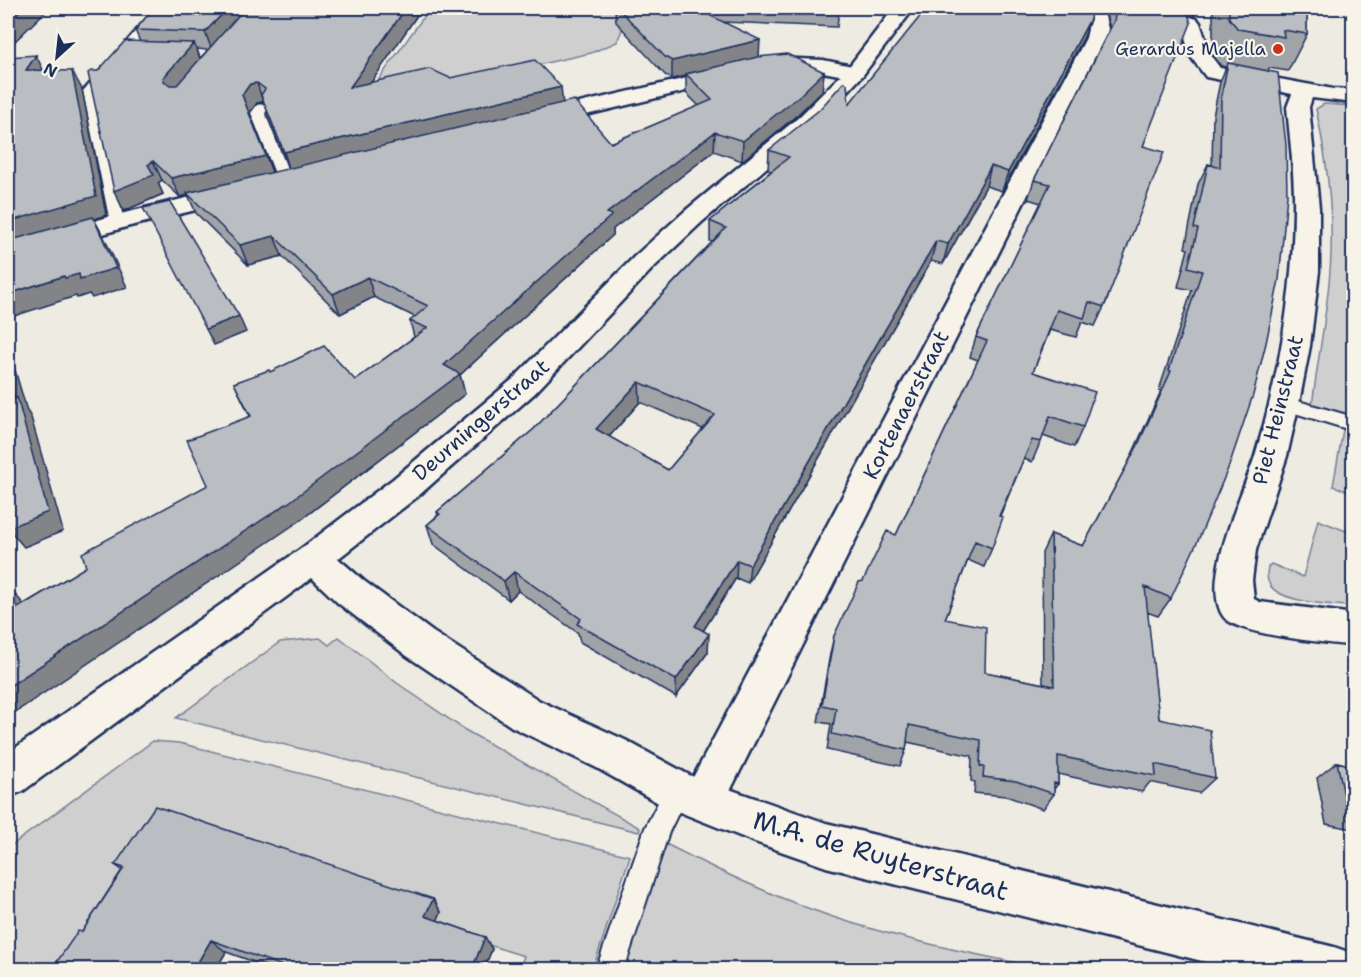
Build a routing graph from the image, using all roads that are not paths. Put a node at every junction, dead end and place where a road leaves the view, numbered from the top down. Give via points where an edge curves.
1 (162, 8) edge
2 (904, 8) edge
3 (1094, 8) edge
4 (1190, 23) edge
5 (855, 72) junction
6 (1304, 90) junction
7 (1353, 97) edge
8 (262, 108) edge
9 (516, 125) edge
10 (295, 179) joint
11 (117, 222) junction
12 (8, 255) edge
13 (1284, 403) junction
14 (1353, 424) edge
15 (315, 558) junction
16 (1353, 630) edge
17 (8, 777) edge
18 (690, 796) junction
19 (609, 969) edge
20 (1334, 969) edge

1 - 11 lane via 129,53 89,91
2 - 5 street, Deurningerstraat
3 - 18 street, Kortenaerstraat via 1096,38
4 - 6 street via 1201,57 1213,72
5 - 9 street via 773,64
5 - 15 street, Deurningerstraat via 807,122 644,262 524,386 405,488
6 - 7 street
6 - 13 street, Piet Heinstraat via 1298,107 1307,208 1306,271
8 - 10 lane via 258,113
10 - 11 street
11 - 12 street
13 - 14 lane
13 - 16 street, Piet Heinstraat via 1271,456 1239,550 1234,580 1237,608 1255,617
15 - 17 street, Deurningerstraat
15 - 18 street, M.A. de Ruyterstraat via 351,592 420,644 526,714 611,753
18 - 19 lane via 658,828
18 - 20 street, M.A. de Ruyterstraat via 826,845

